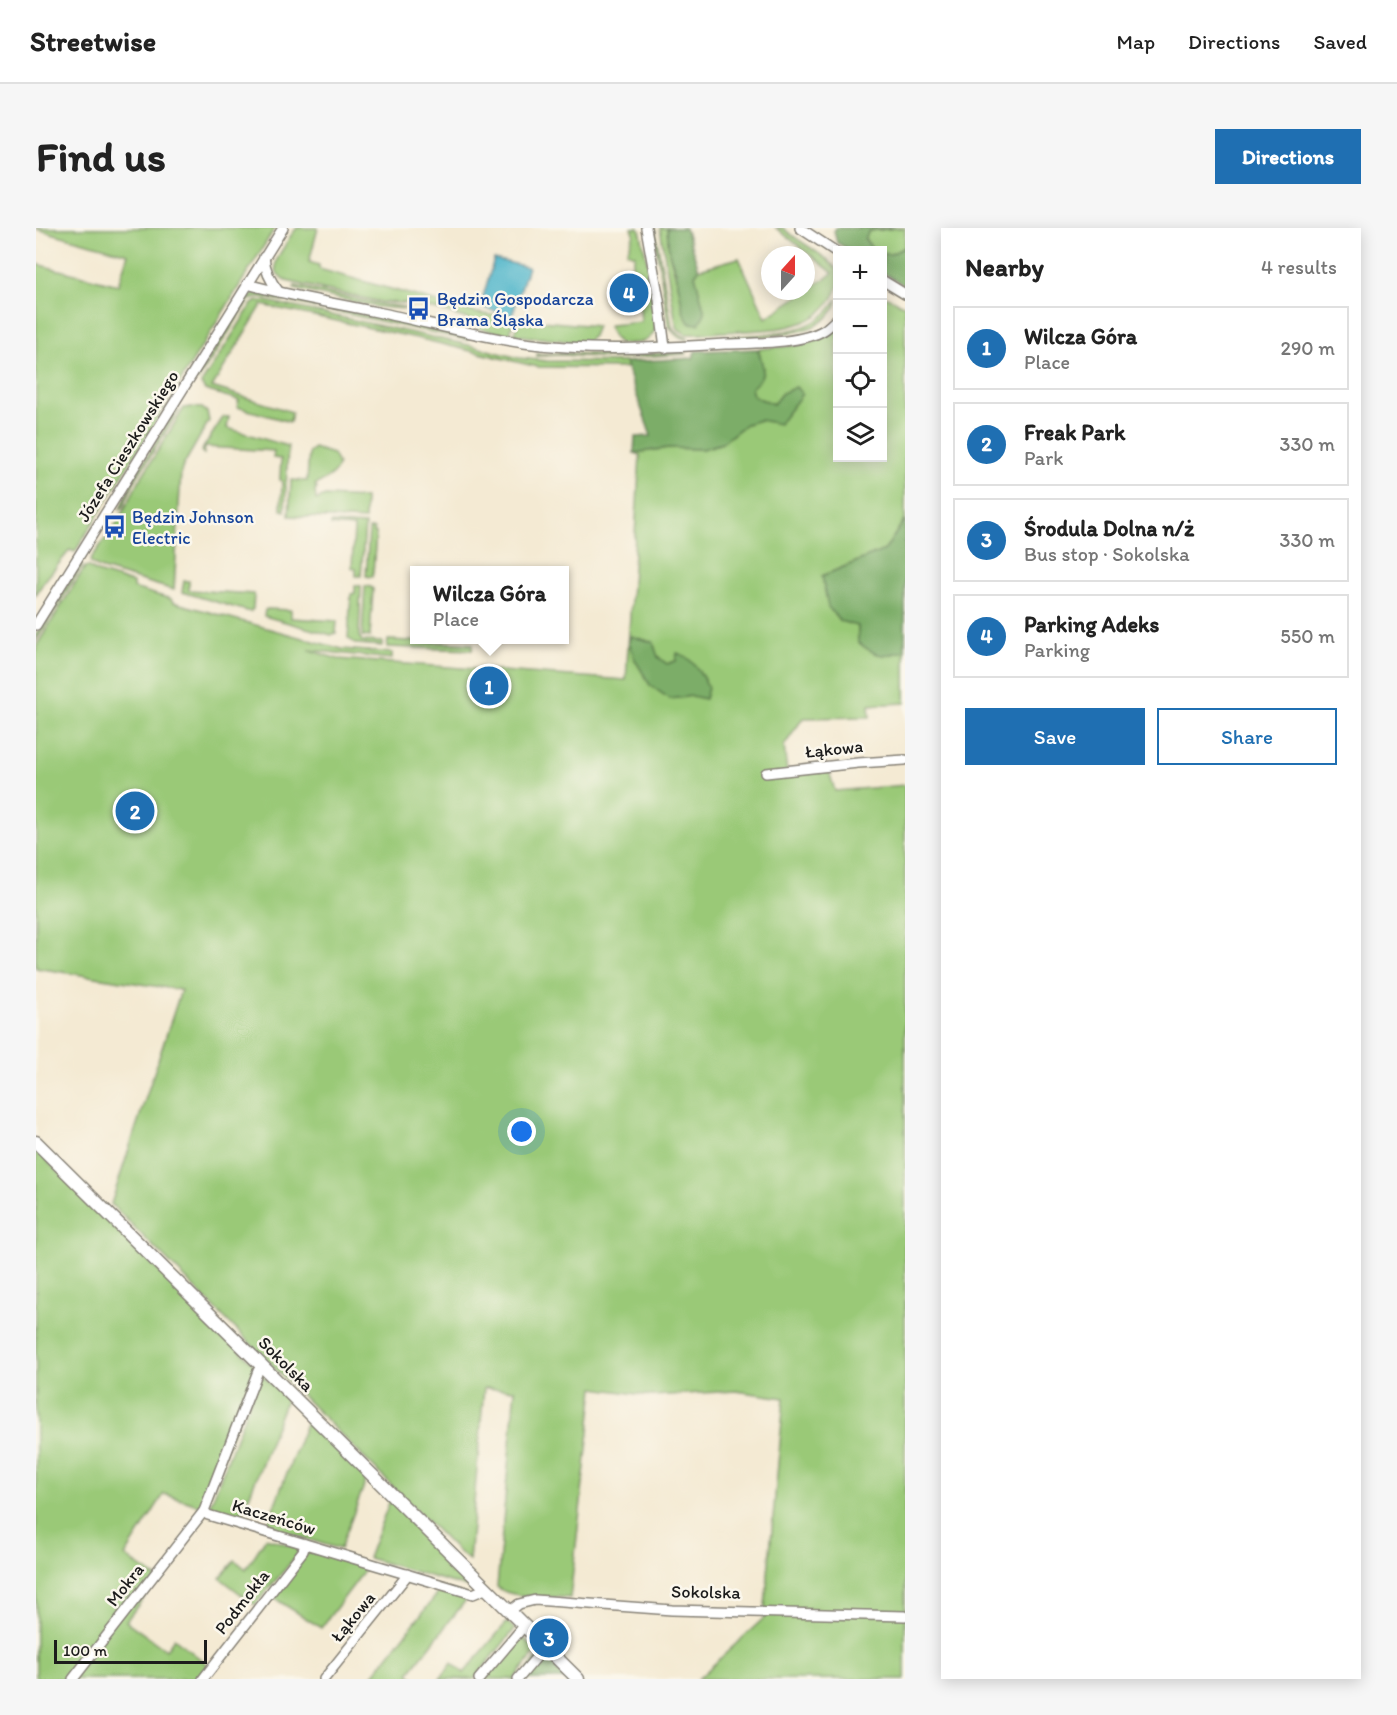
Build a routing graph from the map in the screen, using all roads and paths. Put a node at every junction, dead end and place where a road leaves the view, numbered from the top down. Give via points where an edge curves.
1 (283, 228) edge
2 (646, 228) edge
3 (800, 228) edge
4 (833, 250) edge
5 (264, 257) junction
6 (887, 283) edge
7 (248, 284) junction
8 (279, 292) junction
9 (905, 294) edge
10 (833, 322) edge
11 (665, 348) junction
12 (36, 625) edge
13 (905, 760) edge
14 (766, 773) dead end
15 (36, 1142) edge
16 (263, 1366) junction
17 (204, 1511) junction
18 (305, 1544) junction
19 (407, 1574) junction
20 (485, 1589) junction
21 (509, 1612) junction
22 (905, 1616) edge
23 (524, 1626) junction
24 (545, 1647) junction
25 (73, 1679) edge
26 (203, 1679) edge
27 (324, 1679) edge
28 (479, 1679) edge
29 (518, 1679) edge
30 (578, 1679) edge

1 - 5 street, Józefa Cieszkowskiego
2 - 11 street
3 - 4 street
5 - 7 street, Józefa Cieszkowskiego
5 - 8 street via 266,272
6 - 9 street
7 - 8 street
7 - 12 street, Józefa Cieszkowskiego
8 - 11 street via 524,343
10 - 11 street via 825,330 792,339
13 - 14 street, Łąkowa
15 - 16 street, Sokolska
16 - 17 street, Kaczeńców
16 - 20 street, Sokolska
17 - 18 street, Kaczeńców
17 - 25 street, Mokra
18 - 19 street, Kaczeńców
18 - 26 street, Podmokła
19 - 20 street, Kaczeńców via 472,1594
19 - 27 street, Łąkowa
20 - 21 street, Sokolska
21 - 22 street, Sokolska via 519,1604 535,1600 672,1610
21 - 23 street, Sokolska
23 - 24 street, Sokolska
23 - 28 street
24 - 29 street
24 - 30 street, Sokolska

